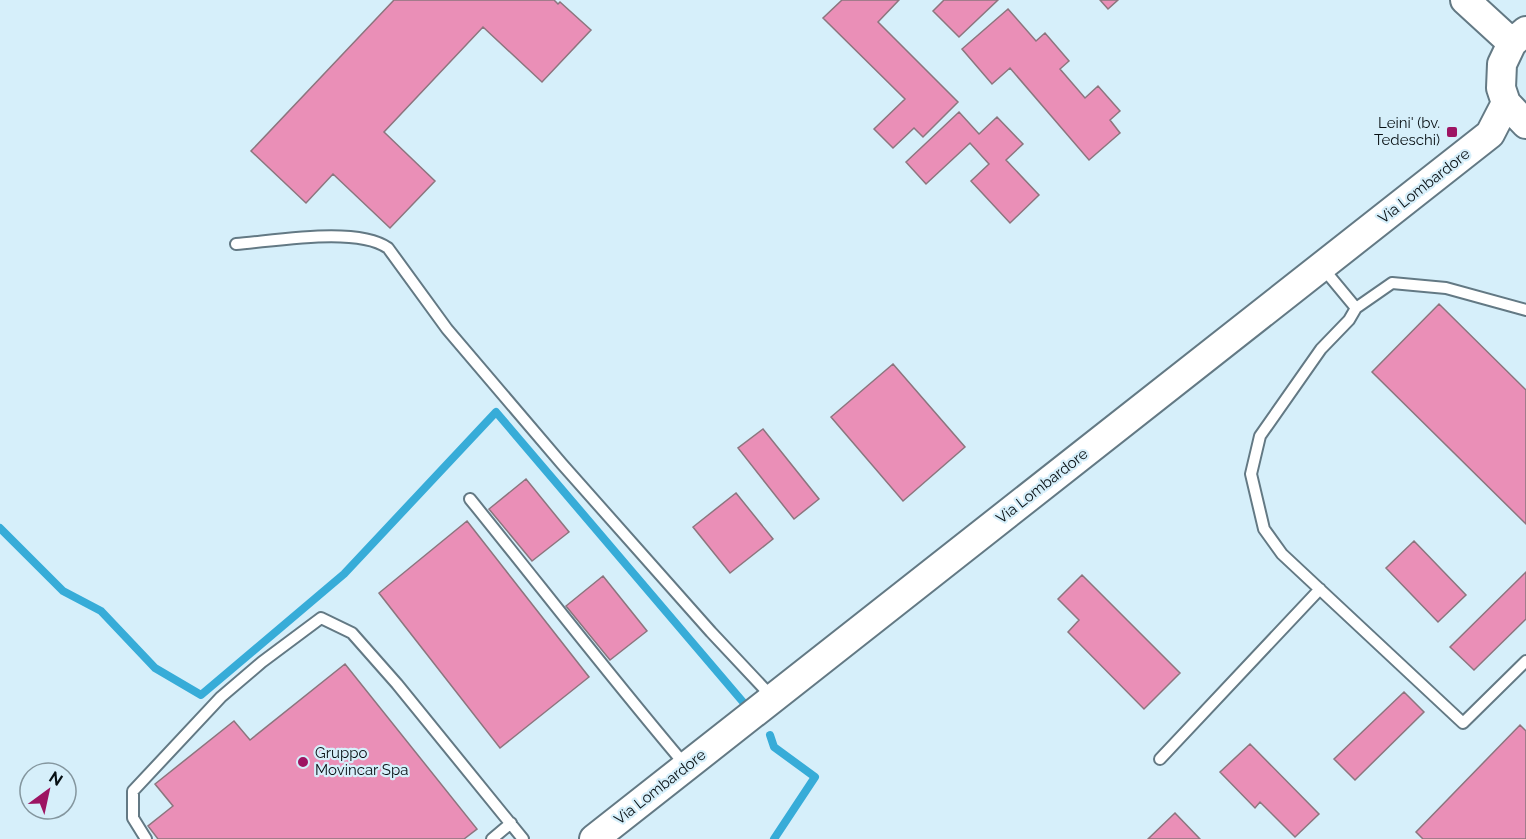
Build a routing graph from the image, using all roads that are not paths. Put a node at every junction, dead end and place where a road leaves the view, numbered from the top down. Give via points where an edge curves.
1 (1465, 0) edge
2 (1519, 37) edge
3 (1506, 103) junction
4 (1526, 126) edge
5 (1490, 134) junction
6 (236, 244) dead end
7 (1322, 266) junction
8 (1356, 308) junction
9 (1526, 310) edge
10 (470, 499) dead end
11 (1320, 589) junction
12 (1526, 661) edge
13 (773, 698) junction
14 (1160, 759) dead end
15 (686, 766) junction
16 (511, 823) junction
17 (146, 839) edge
18 (492, 839) edge
19 (523, 839) edge
20 (594, 839) edge

1 - 2 main road
2 - 3 main road via 1502,64 1501,88
3 - 4 main road
3 - 5 main road, Via Lombardore
4 - 5 main road, Via Lombardore
5 - 7 main road, Via Lombardore
6 - 13 lane via 346,235 388,248 447,329 562,464
7 - 8 lane
7 - 13 main road, Via Lombardore
8 - 9 lane via 1392,283 1446,288
8 - 11 lane via 1321,349 1260,436 1251,474 1264,529 1282,554
10 - 15 lane
11 - 12 lane via 1463,723
11 - 14 lane
13 - 15 main road, Via Lombardore
15 - 20 main road, Via Lombardore
16 - 17 lane via 352,633 321,618 221,697 133,791 133,818
16 - 18 lane
16 - 19 lane

